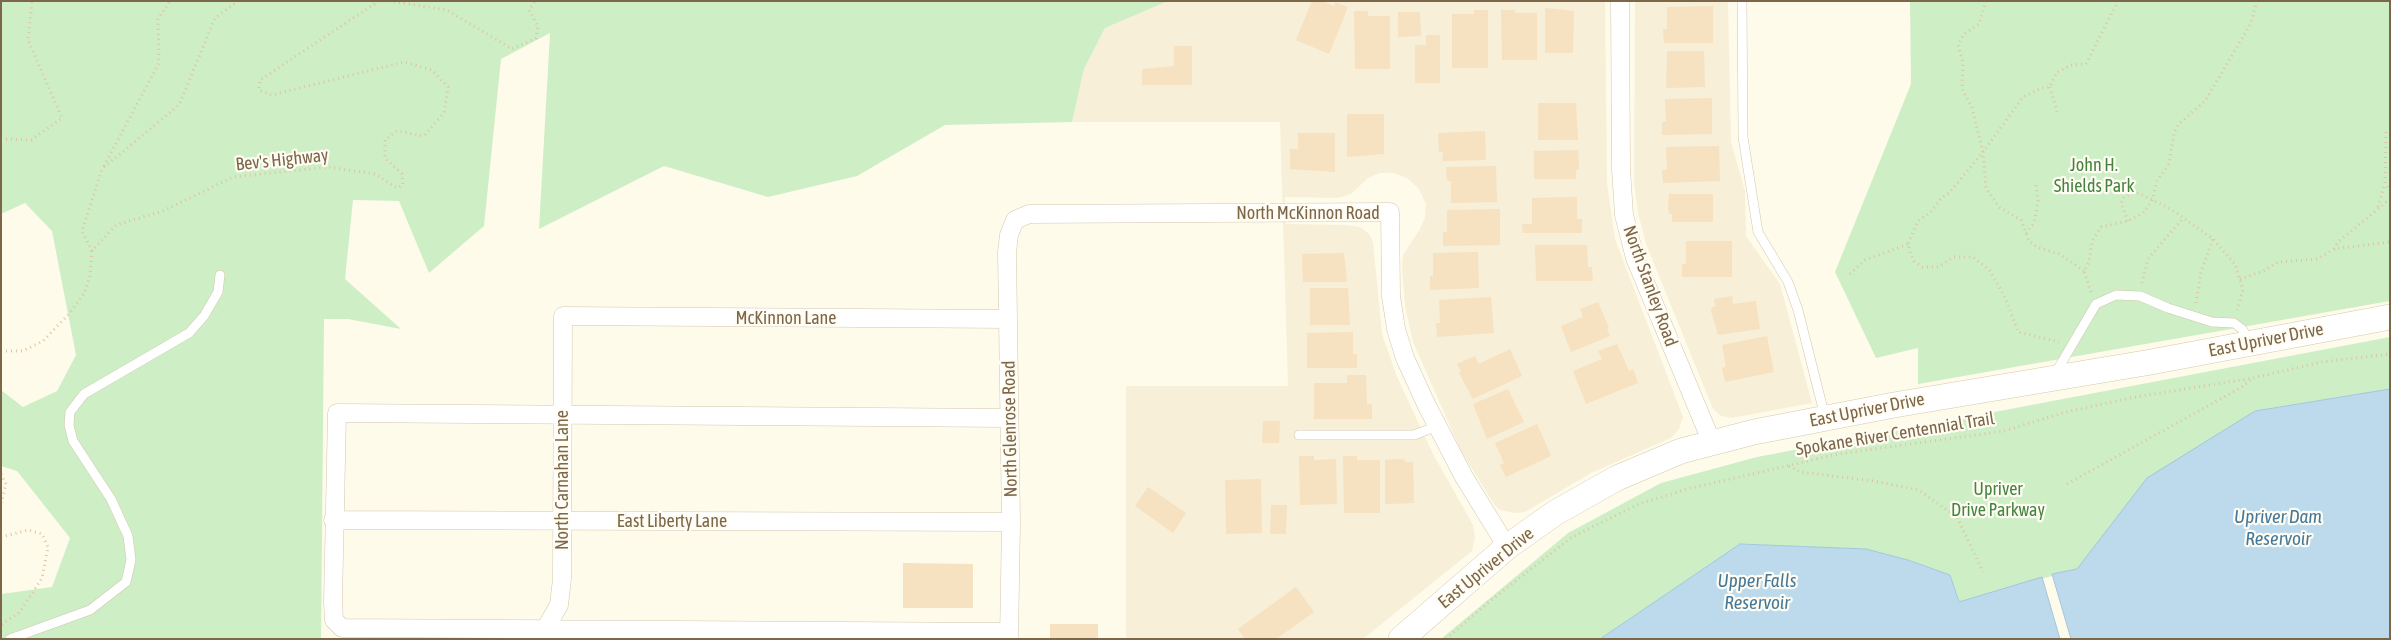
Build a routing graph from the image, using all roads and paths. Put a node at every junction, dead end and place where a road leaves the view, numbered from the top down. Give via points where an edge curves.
1 (32, 1) edge
2 (170, 1) edge
3 (238, 1) edge
4 (380, 1) edge
5 (389, 1) edge
6 (535, 1) edge
7 (1620, 1) edge
8 (1742, 1) edge
9 (1986, 1) edge
10 (2118, 1) edge
11 (2257, 1) edge
12 (2050, 87) junction
13 (2056, 112) dead end
14 (2386, 132) dead end
15 (1, 139) edge
16 (1984, 152) junction
17 (102, 169) junction
18 (2385, 183) junction
19 (2036, 185) dead end
20 (2390, 190) edge
21 (2390, 199) edge
22 (2152, 201) junction
23 (2378, 208) junction
24 (2184, 218) junction
25 (1015, 220) joint
26 (2128, 221) junction
27 (2026, 233) junction
28 (2213, 239) junction
29 (2390, 242) edge
30 (1908, 244) junction
31 (2334, 249) junction
32 (92, 251) junction
33 (2084, 271) junction
34 (1850, 274) dead end
35 (220, 275) dead end
36 (2240, 279) junction
37 (2140, 296) junction
38 (2096, 304) junction
39 (563, 316) joint
40 (2194, 317) junction
41 (2390, 317) edge
42 (1008, 319) junction
43 (2234, 323) junction
44 (2251, 343) junction
45 (2072, 345) junction
46 (1, 351) edge
47 (2390, 354) edge
48 (2052, 378) junction
49 (2253, 378) junction
50 (562, 415) junction
51 (1009, 418) junction
52 (1826, 418) junction
53 (1437, 426) junction
54 (1300, 435) dead end
55 (1712, 443) junction
56 (1788, 466) junction
57 (1, 474) edge
58 (2067, 484) dead end
59 (1, 502) edge
60 (333, 520) junction
61 (561, 520) junction
62 (1011, 522) junction
63 (1, 537) edge
64 (1507, 547) junction
65 (1983, 572) dead end
66 (1, 625) edge
67 (543, 634) edge
68 (1009, 635) edge
69 (10, 639) edge
70 (1401, 639) edge
71 (1446, 639) edge

1 - 15 path via 28,40 62,118 31,140
2 - 17 path via 158,19 159,64
3 - 17 path via 215,18 179,106
4 - 32 path, Bev's Highway via 260,80 258,90 272,95 404,62 432,70 448,86 444,113 424,136 398,131 385,140 385,158 402,174 403,185 397,188 375,174 328,167 233,177 163,211 116,225
5 - 6 path via 447,10 512,49 536,38 538,26 529,10
7 - 55 street, North Stanley Road via 1624,215 1636,258
8 - 52 lane via 1743,137 1758,232 1788,282
9 - 16 path via 1979,24 1964,34 1958,44 1963,63 1962,89 1972,108
10 - 12 path via 2086,64 2071,65 2056,73
11 - 22 path via 2251,23 2205,101 2179,124 2174,133 2169,164 2157,181
12 - 13 path
12 - 16 path via 2023,97
14 - 18 path
16 - 27 path via 1986,188 1999,207 2021,220
16 - 30 path via 1949,194 1918,221
17 - 32 path via 82,231
18 - 20 path
18 - 23 path
19 - 27 path via 2038,201 2034,224
21 - 23 path
22 - 24 path
22 - 26 path via 2143,213
22 - 26 path via 2133,192 2124,197 2121,203
23 - 31 path
24 - 28 path
24 - 37 path via 2148,259
25 - 42 street, North Glenrose Road via 1007,252
25 - 53 street, North McKinnon Road via 1029,214 1390,212 1391,296 1396,328 1405,358
26 - 33 path via 2101,227 2092,242
27 - 33 path via 2029,241 2037,247 2059,254
28 - 36 path via 2235,264
28 - 40 path via 2201,272
29 - 31 path
30 - 34 path via 1865,260
30 - 45 path via 1914,261 1922,267 1938,267 1954,257 1973,257 1990,271 2006,299 2018,332
31 - 36 path via 2317,260 2278,262
32 - 46 path via 90,276 84,294 68,315 43,342 24,351
33 - 38 path
35 - 69 lane via 218,292 190,333 84,394 70,412 72,441 111,499 128,536 131,560 126,582 90,610
36 - 43 path via 2243,290
37 - 38 lane via 2116,295
37 - 40 lane
38 - 45 lane
39 - 42 street, McKinnon Lane
39 - 50 street, North Carnahan Lane
40 - 43 lane
41 - 44 main road, East Upriver Drive
42 - 51 street, North Glenrose Road
43 - 44 lane
44 - 48 main road, East Upriver Drive
45 - 48 lane
47 - 49 path, Spokane River Centennial Trail via 2322,362
48 - 52 main road, East Upriver Drive
49 - 56 path, Spokane River Centennial Trail via 2130,398 2066,412 2004,431 1838,454
49 - 58 path
50 - 51 street
50 - 60 street via 337,413
50 - 61 street, North Carnahan Lane
51 - 62 street, North Glenrose Road
52 - 55 main road, East Upriver Drive
53 - 54 lane via 1414,435
53 - 64 street, North McKinnon Road
55 - 64 main road, East Upriver Drive via 1681,451 1617,478
56 - 65 path via 1800,472 1919,490 1957,517
56 - 71 path, Spokane River Centennial Trail via 1687,488 1649,501 1572,536
57 - 59 path via 6,484
60 - 61 street, East Liberty Lane
60 - 67 street via 334,620 342,628
61 - 62 street, East Liberty Lane
61 - 67 street, North Carnahan Lane via 560,596
62 - 68 street, North Glenrose Road
63 - 66 path via 28,530 42,534 48,547 42,578 20,612
64 - 70 main road, East Upriver Drive
67 - 68 street

